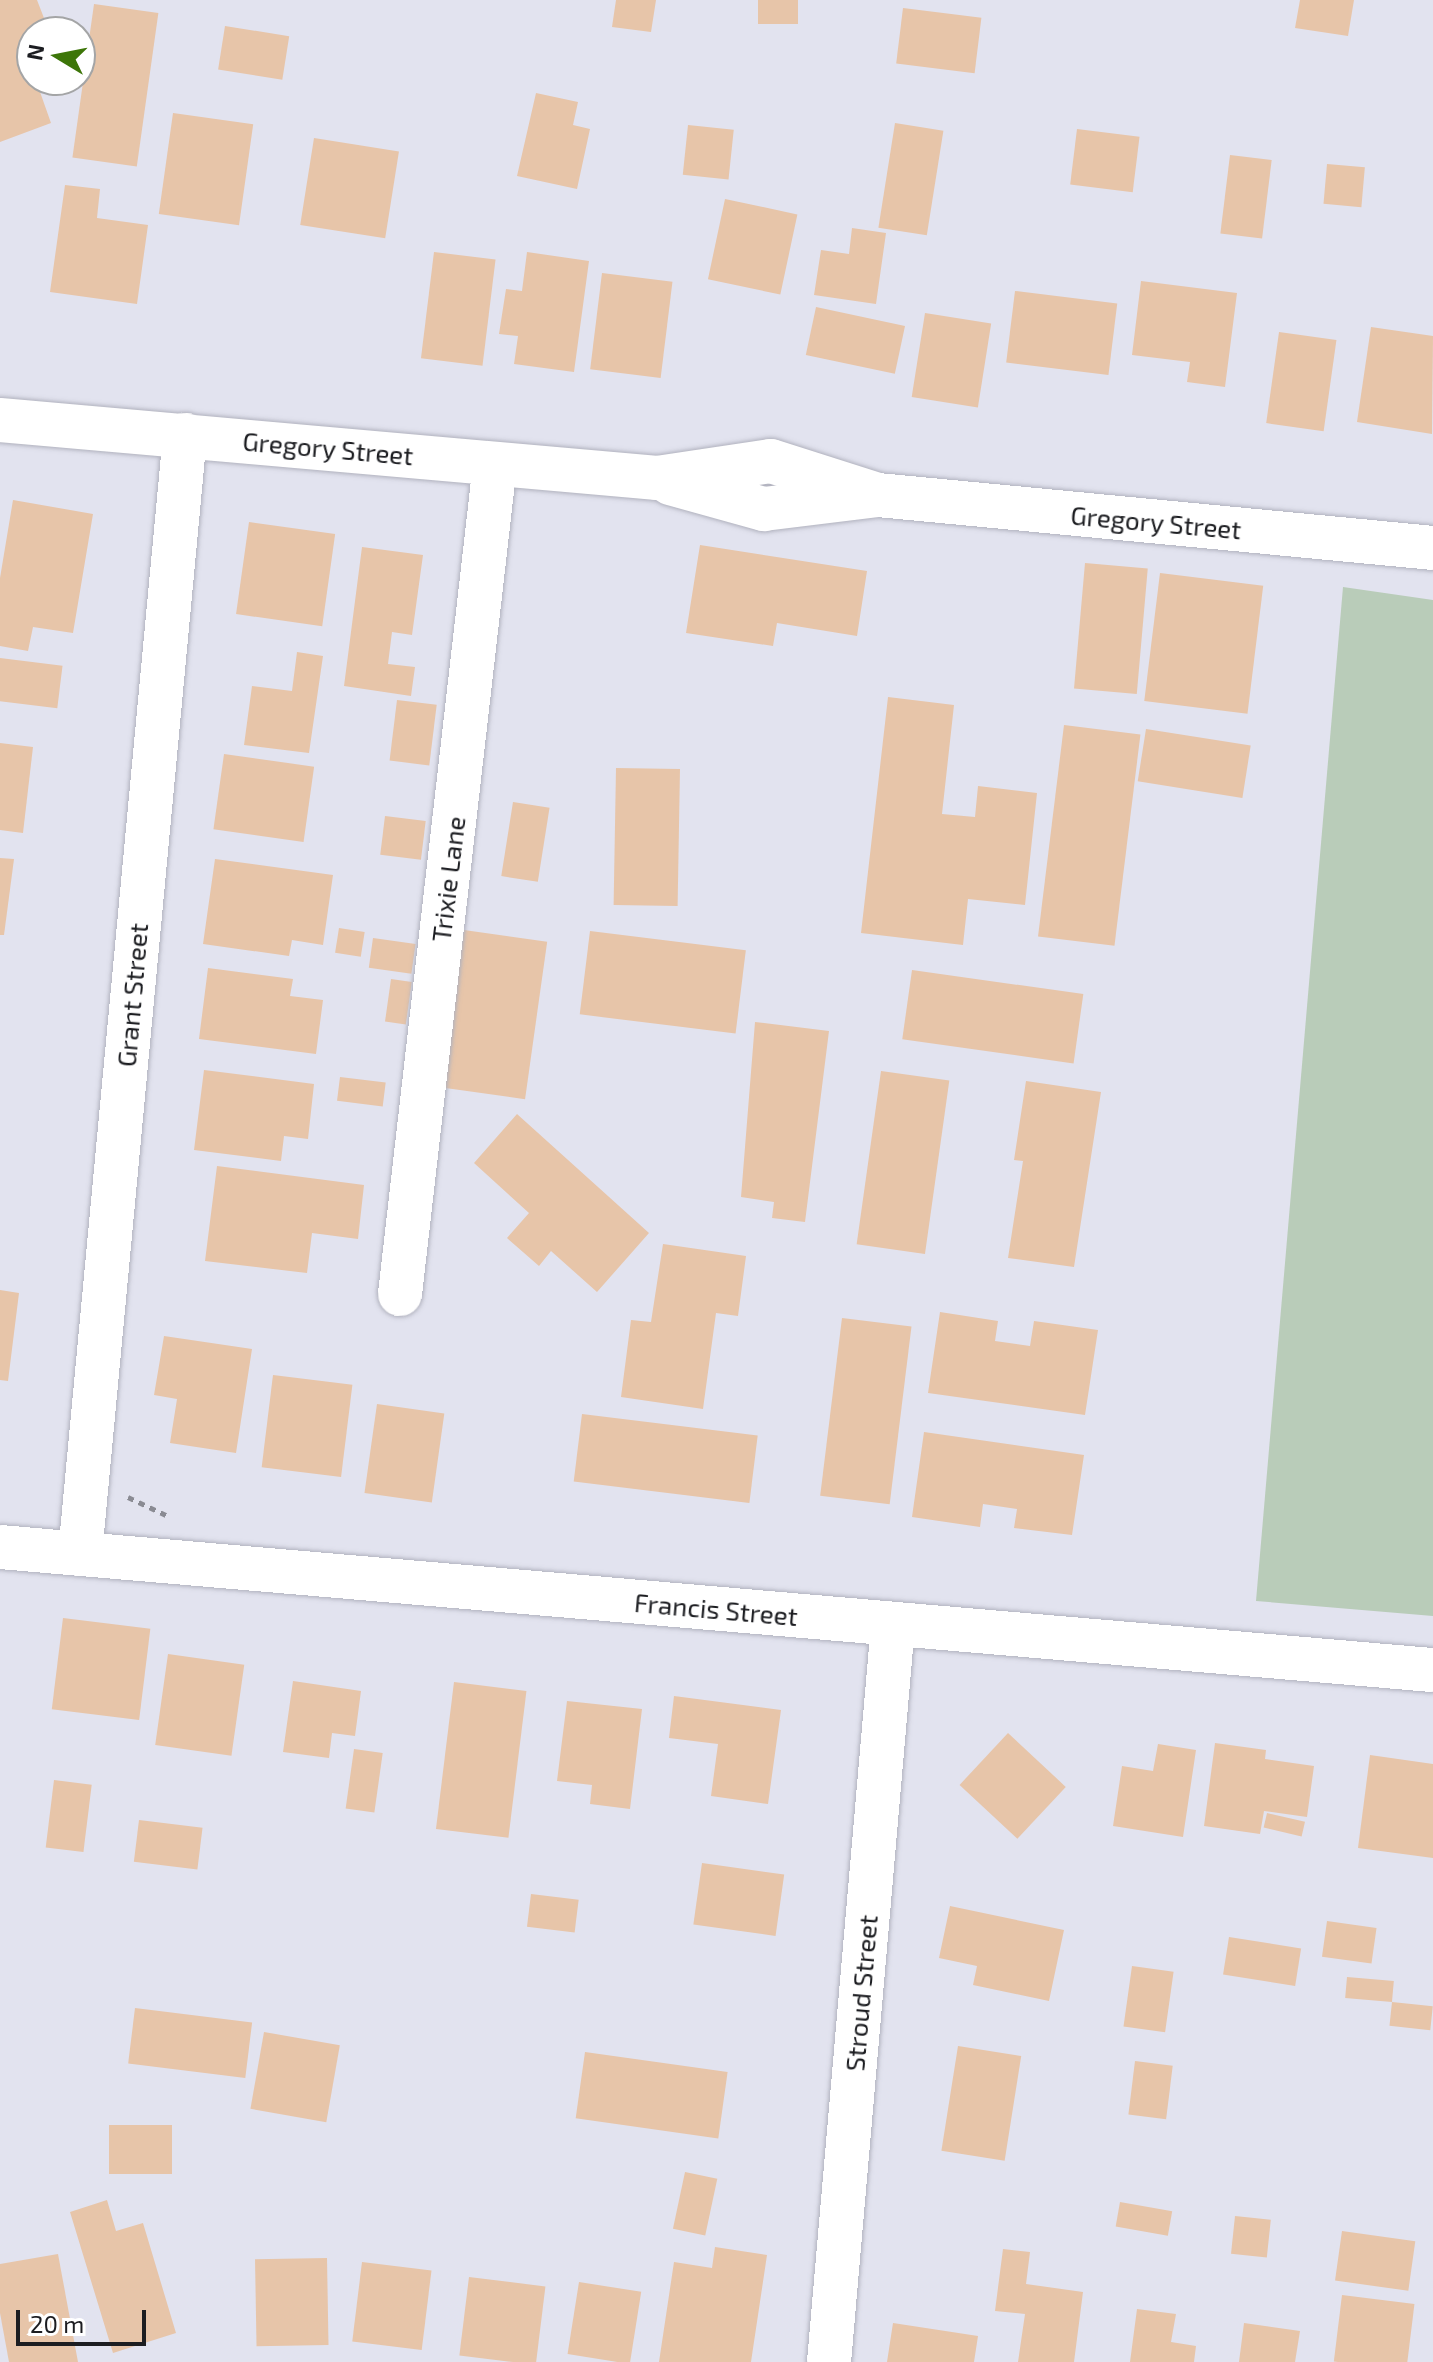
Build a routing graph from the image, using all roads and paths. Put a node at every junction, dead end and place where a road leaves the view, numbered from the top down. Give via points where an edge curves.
1 (0, 420) edge
2 (185, 435) junction
3 (495, 464) junction
4 (1433, 548) edge
5 (400, 1294) dead end
6 (0, 1547) edge
7 (80, 1554) junction
8 (893, 1625) junction
9 (1433, 1670) edge
10 (829, 2362) edge

1 - 2 street, Gregory Street
2 - 3 street, Gregory Street
2 - 7 street, Grant Street
3 - 4 street, Gregory Street via 657,478 771,461 878,495
3 - 5 street, Trixie Lane
6 - 7 street, Francis Street
7 - 8 street, Francis Street
8 - 9 street, Francis Street
8 - 10 street, Stroud Street

